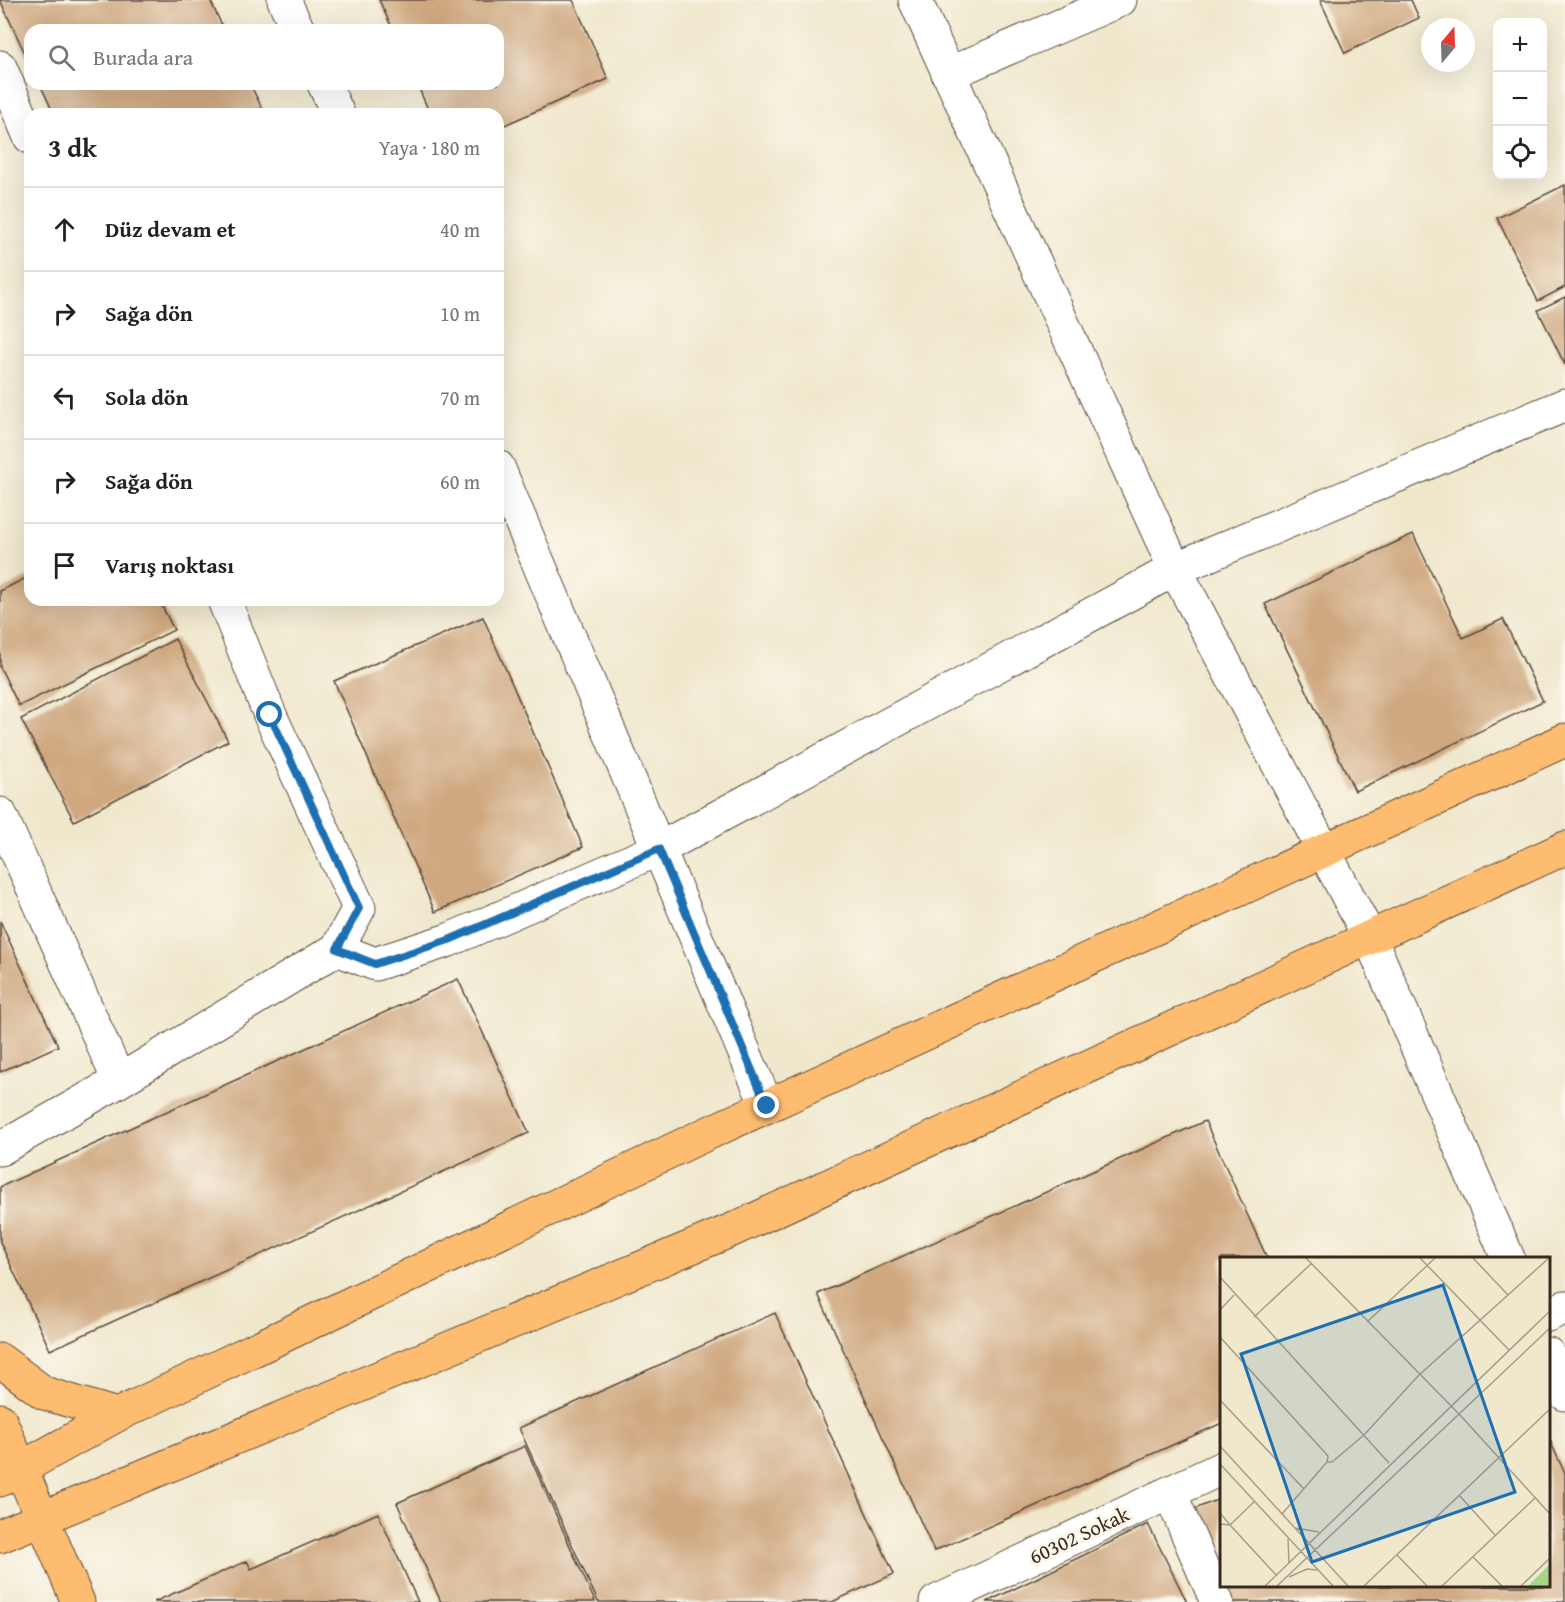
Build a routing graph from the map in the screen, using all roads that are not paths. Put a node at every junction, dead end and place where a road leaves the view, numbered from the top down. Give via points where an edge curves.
1 (284, 0) edge
2 (915, 0) edge
3 (1120, 0) edge
4 (295, 24) edge
5 (0, 67) edge
6 (948, 74) junction
7 (327, 90) edge
8 (335, 108) edge
9 (24, 123) edge
10 (1565, 405) edge
11 (504, 481) edge
12 (1175, 569) junction
13 (226, 606) edge
14 (1565, 740) edge
15 (0, 814) edge
16 (1565, 848) edge
17 (659, 849) junction
18 (1324, 851) junction
19 (1370, 938) junction
20 (337, 949) junction
21 (119, 1081) junction
22 (767, 1106) junction
23 (0, 1149) edge
24 (1508, 1257) edge
25 (1565, 1307) edge
26 (1550, 1314) edge
27 (1550, 1359) edge
28 (0, 1360) edge
29 (1565, 1394) edge
30 (117, 1415) junction
31 (0, 1420) edge
32 (1220, 1468) edge
33 (10, 1474) edge
34 (1170, 1492) junction
35 (41, 1519) junction
36 (0, 1536) edge
37 (78, 1602) edge
38 (936, 1602) edge
39 (1217, 1602) edge

1 - 4 street
2 - 6 street
3 - 6 street
5 - 9 street
6 - 12 street
7 - 8 street
10 - 12 street
11 - 17 street
12 - 17 street
12 - 18 street
13 - 20 street via 270,715 359,908
14 - 18 main road
15 - 21 street
16 - 19 main road
17 - 20 street via 449,940 375,964
17 - 22 street
18 - 19 street
18 - 22 main road
19 - 24 street
19 - 35 main road via 732,1230
20 - 21 street
21 - 23 street
22 - 30 main road
25 - 26 street
27 - 29 street
28 - 30 main road via 44,1393
30 - 33 main road
31 - 33 main road
32 - 34 street, 60302 Sokak
33 - 35 main road
34 - 38 street, 60302 Sokak
34 - 39 street
35 - 36 main road
35 - 37 main road

